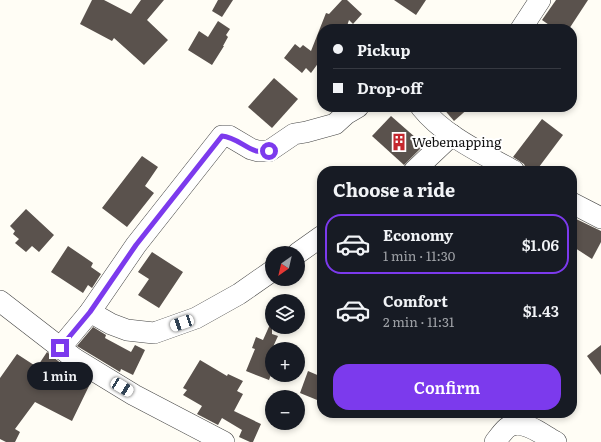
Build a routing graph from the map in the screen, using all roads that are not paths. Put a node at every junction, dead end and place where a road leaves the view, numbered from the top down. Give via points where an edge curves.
1 (540, 0) edge
2 (524, 24) edge
3 (349, 112) edge
4 (425, 112) edge
5 (452, 135) junction
6 (419, 166) edge
7 (505, 166) edge
8 (577, 206) edge
9 (601, 218) edge
10 (317, 240) edge
11 (305, 248) edge
12 (265, 276) edge
13 (0, 301) edge
14 (90, 312) junction
15 (60, 348) junction
16 (224, 442) edge
17 (495, 442) edge
18 (556, 442) edge

1 - 2 street
3 - 14 street via 335,124 294,134 269,151 251,149 229,136 222,136 136,245
4 - 5 street
5 - 6 street
5 - 7 street
8 - 9 street
10 - 11 street
12 - 14 street via 196,318 154,333 128,330
13 - 15 street
14 - 15 street
15 - 16 street via 134,394
17 - 18 street via 512,425 525,425

